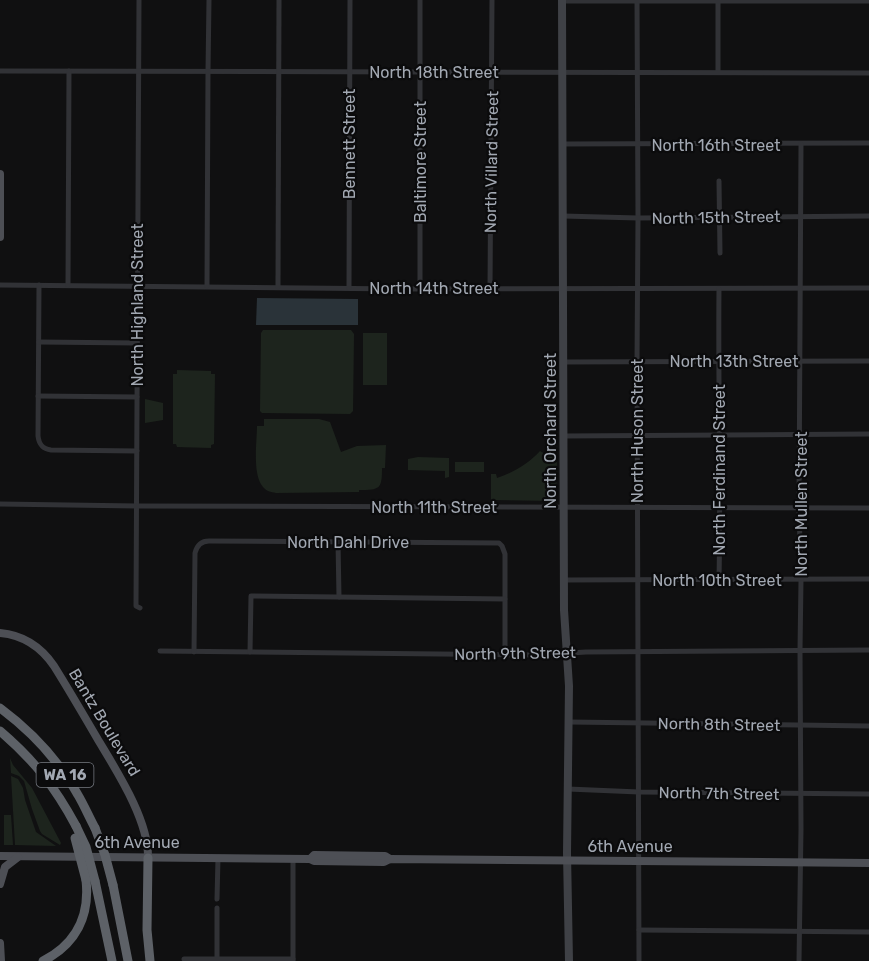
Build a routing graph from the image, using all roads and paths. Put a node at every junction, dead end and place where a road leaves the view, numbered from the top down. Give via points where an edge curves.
1 (138, 0) edge
2 (209, 0) edge
3 (279, 0) edge
4 (350, 0) edge
5 (420, 0) edge
6 (492, 0) edge
7 (562, 1) edge
8 (637, 1) edge
9 (718, 1) edge
10 (799, 1) edge
11 (869, 1) edge
12 (0, 70) edge
13 (69, 71) junction
14 (138, 71) junction
15 (208, 71) junction
16 (279, 71) junction
17 (349, 72) junction
18 (421, 72) junction
19 (492, 72) junction
20 (563, 72) junction
21 (637, 72) junction
22 (718, 72) junction
23 (869, 73) edge
24 (869, 143) edge
25 (563, 144) junction
26 (801, 144) junction
27 (638, 145) junction
28 (0, 174) edge
29 (719, 181) dead end
30 (563, 216) junction
31 (800, 216) junction
32 (869, 216) edge
33 (720, 217) junction
34 (638, 218) junction
35 (0, 227) edge
36 (0, 237) edge
37 (720, 253) dead end
38 (0, 285) edge
39 (39, 285) junction
40 (68, 285) junction
41 (138, 286) junction
42 (207, 286) junction
43 (278, 287) junction
44 (349, 288) junction
45 (800, 288) junction
46 (869, 288) edge
47 (420, 289) junction
48 (490, 289) junction
49 (563, 289) junction
50 (638, 289) junction
51 (719, 289) junction
52 (39, 342) junction
53 (137, 343) junction
54 (800, 361) junction
55 (869, 361) edge
56 (564, 362) junction
57 (637, 362) junction
58 (719, 362) junction
59 (38, 396) junction
60 (137, 396) junction
61 (801, 434) junction
62 (638, 435) junction
63 (720, 435) junction
64 (869, 435) edge
65 (564, 436) junction
66 (137, 451) junction
67 (0, 504) edge
68 (137, 506) junction
69 (564, 507) junction
70 (638, 507) junction
71 (720, 507) junction
72 (799, 507) junction
73 (869, 508) edge
74 (338, 542) junction
75 (869, 579) edge
76 (564, 580) junction
77 (637, 580) junction
78 (719, 580) junction
79 (801, 580) junction
80 (339, 597) junction
81 (505, 598) junction
82 (140, 608) dead end
83 (0, 633) edge
84 (800, 650) junction
85 (869, 650) edge
86 (160, 651) dead end
87 (638, 651) junction
88 (194, 652) junction
89 (250, 652) junction
90 (568, 653) junction
91 (505, 654) junction
92 (0, 708) edge
93 (569, 722) junction
94 (639, 723) junction
95 (801, 725) junction
96 (869, 726) edge
97 (0, 731) edge
98 (568, 789) junction
99 (639, 792) junction
100 (801, 794) junction
101 (869, 794) edge
102 (60, 797) junction
103 (0, 856) edge
104 (19, 856) junction
105 (148, 858) junction
106 (218, 858) junction
107 (293, 859) junction
108 (567, 861) junction
109 (639, 861) junction
110 (800, 863) junction
111 (869, 864) edge
112 (91, 880) junction
113 (0, 884) edge
114 (217, 899) dead end
115 (217, 908) dead end
116 (639, 930) junction
117 (800, 932) junction
118 (869, 932) edge
119 (0, 943) edge
120 (184, 959) dead end
121 (217, 960) edge
122 (292, 960) edge
123 (1, 961) edge
124 (43, 961) edge
125 (112, 961) edge
126 (128, 961) edge
127 (150, 961) edge
128 (569, 961) edge
129 (639, 961) edge
130 (799, 961) edge

1 - 14 street, North Highland Street
2 - 15 street
3 - 16 street
4 - 17 street, Bennett Street
5 - 18 street, Baltimore Street
6 - 19 street, North Villard Street
7 - 8 street
7 - 20 street, North Orchard Street
8 - 9 street
8 - 21 street, North Huson Street
9 - 10 street
9 - 22 street
10 - 11 street
12 - 13 street, North 18th Street
13 - 14 street, North 18th Street
13 - 40 street
14 - 15 street, North 18th Street
14 - 41 street, North Highland Street
15 - 16 street, North 18th Street
15 - 42 street
16 - 17 street, North 18th Street
16 - 43 street
17 - 18 street, North 18th Street
17 - 44 street, Bennett Street
18 - 19 street, North 18th Street
18 - 47 street, Baltimore Street
19 - 20 street, North 18th Street
19 - 48 street, North Villard Street
20 - 21 street, North 18th Street
20 - 25 street, North Orchard Street
21 - 22 street, North 18th Street
21 - 27 street, North Huson Street
22 - 23 street, North 18th Street
24 - 26 street, North 16th Street
25 - 27 street, North 16th Street
25 - 30 street, North Orchard Street
26 - 27 street, North 16th Street via 718,140
26 - 31 street, North Mullen Street
27 - 34 street, North Huson Street
28 - 35 main road
29 - 33 street
30 - 34 street, North 15th Street
30 - 49 street, North Orchard Street
31 - 32 street, North 15th Street
31 - 33 street, North 15th Street
31 - 45 street, North Mullen Street
33 - 34 street, North 15th Street
33 - 37 street
34 - 50 street, North Huson Street
35 - 36 main road
38 - 39 street, North 14th Street
39 - 40 street, North 14th Street
39 - 52 street
40 - 41 street, North 14th Street
41 - 42 street, North 14th Street
41 - 53 street, North Highland Street
42 - 43 street, North 14th Street
43 - 44 street, North 14th Street
44 - 47 street, North 14th Street
45 - 46 street, North 14th Street
45 - 51 street, North 14th Street
45 - 54 street, North Mullen Street
47 - 48 street, North 14th Street
48 - 49 street, North 14th Street
49 - 50 street, North 14th Street
49 - 56 street, North Orchard Street
50 - 51 street, North 14th Street
50 - 57 street, North Huson Street
51 - 58 street, North Ferdinand Street
52 - 53 street
52 - 59 street
53 - 60 street, North Highland Street
54 - 55 street, North 13th Street
54 - 58 street, North 13th Street
54 - 61 street, North Mullen Street
56 - 57 street, North 13th Street
56 - 65 street, North Orchard Street
57 - 58 street, North 13th Street
57 - 62 street, North Huson Street
58 - 63 street, North Ferdinand Street
59 - 60 street
59 - 66 street via 38,436 46,450
60 - 66 street, North Highland Street
61 - 63 street
61 - 64 street
61 - 72 street, North Mullen Street
62 - 63 street
62 - 65 street
62 - 70 street, North Huson Street
63 - 71 street, North Ferdinand Street
65 - 69 street, North Orchard Street
66 - 68 street, North Highland Street
67 - 68 street, North 11th Street
68 - 69 street, North 11th Street
68 - 82 street, North Highland Street via 136,606
69 - 70 street, North 11th Street
69 - 76 street, North Orchard Street
70 - 71 street, North 11th Street
70 - 77 street, North Huson Street
71 - 72 street, North 11th Street
71 - 78 street, North Ferdinand Street
72 - 73 street, North 11th Street
72 - 79 street, North Mullen Street
74 - 80 street
74 - 81 street, North Dahl Drive via 499,543 505,554
74 - 88 street, North Dahl Drive via 198,544 194,557
75 - 79 street, North 10th Street
76 - 77 street, North 10th Street
76 - 90 street, North Orchard Street
77 - 78 street, North 10th Street
77 - 87 street, North Huson Street
78 - 79 street, North 10th Street
79 - 84 street, North Mullen Street
80 - 81 street
80 - 89 street via 251,596
81 - 91 street
83 - 105 main road, Bantz Boulevard via 31,642 47,655 127,788 145,836
84 - 85 street, North 9th Street
84 - 87 street, North 9th Street
84 - 95 street, North Mullen Street
86 - 88 street, North 9th Street
87 - 90 street, North 9th Street
87 - 94 street, North Huson Street
88 - 89 street, North 9th Street
89 - 91 street, North 9th Street
90 - 91 street, North 9th Street
90 - 93 street, North Orchard Street
92 - 126 highway, WA 16, bridge via 26,729 61,768 77,794 105,855
93 - 94 street, North 8th Street
93 - 98 street, North Orchard Street
94 - 95 street, North 8th Street
94 - 99 street, North Huson Street
95 - 96 street, North 8th Street
95 - 100 street, North Mullen Street
97 - 102 highway, WA 16 via 28,756
98 - 99 street, North 7th Street
98 - 108 street, North Orchard Street
99 - 100 street, North 7th Street
99 - 109 street, North Huson Street
100 - 101 street, North 7th Street
100 - 110 street, North Mullen Street
102 - 112 highway, bridge
102 - 112 highway, WA 16, bridge via 86,847
103 - 104 main road, 6th Avenue
104 - 105 main road, 6th Avenue
104 - 113 main road via 5,867
105 - 106 main road, 6th Avenue
105 - 127 highway
106 - 107 main road, 6th Avenue
106 - 114 street
107 - 108 main road, 6th Avenue via 361,855 390,859
107 - 122 street
108 - 109 main road, 6th Avenue
108 - 128 street, North Orchard Street
109 - 110 main road, 6th Avenue
109 - 116 street, North Huson Street
110 - 111 main road, 6th Avenue
110 - 117 street, North Mullen Street
112 - 124 highway via 78,928 62,949
112 - 125 highway, WA 16
115 - 121 street
116 - 117 street
116 - 129 street, North Huson Street
117 - 118 street
117 - 130 street, North Mullen Street
119 - 123 main road
120 - 121 street
121 - 122 street

